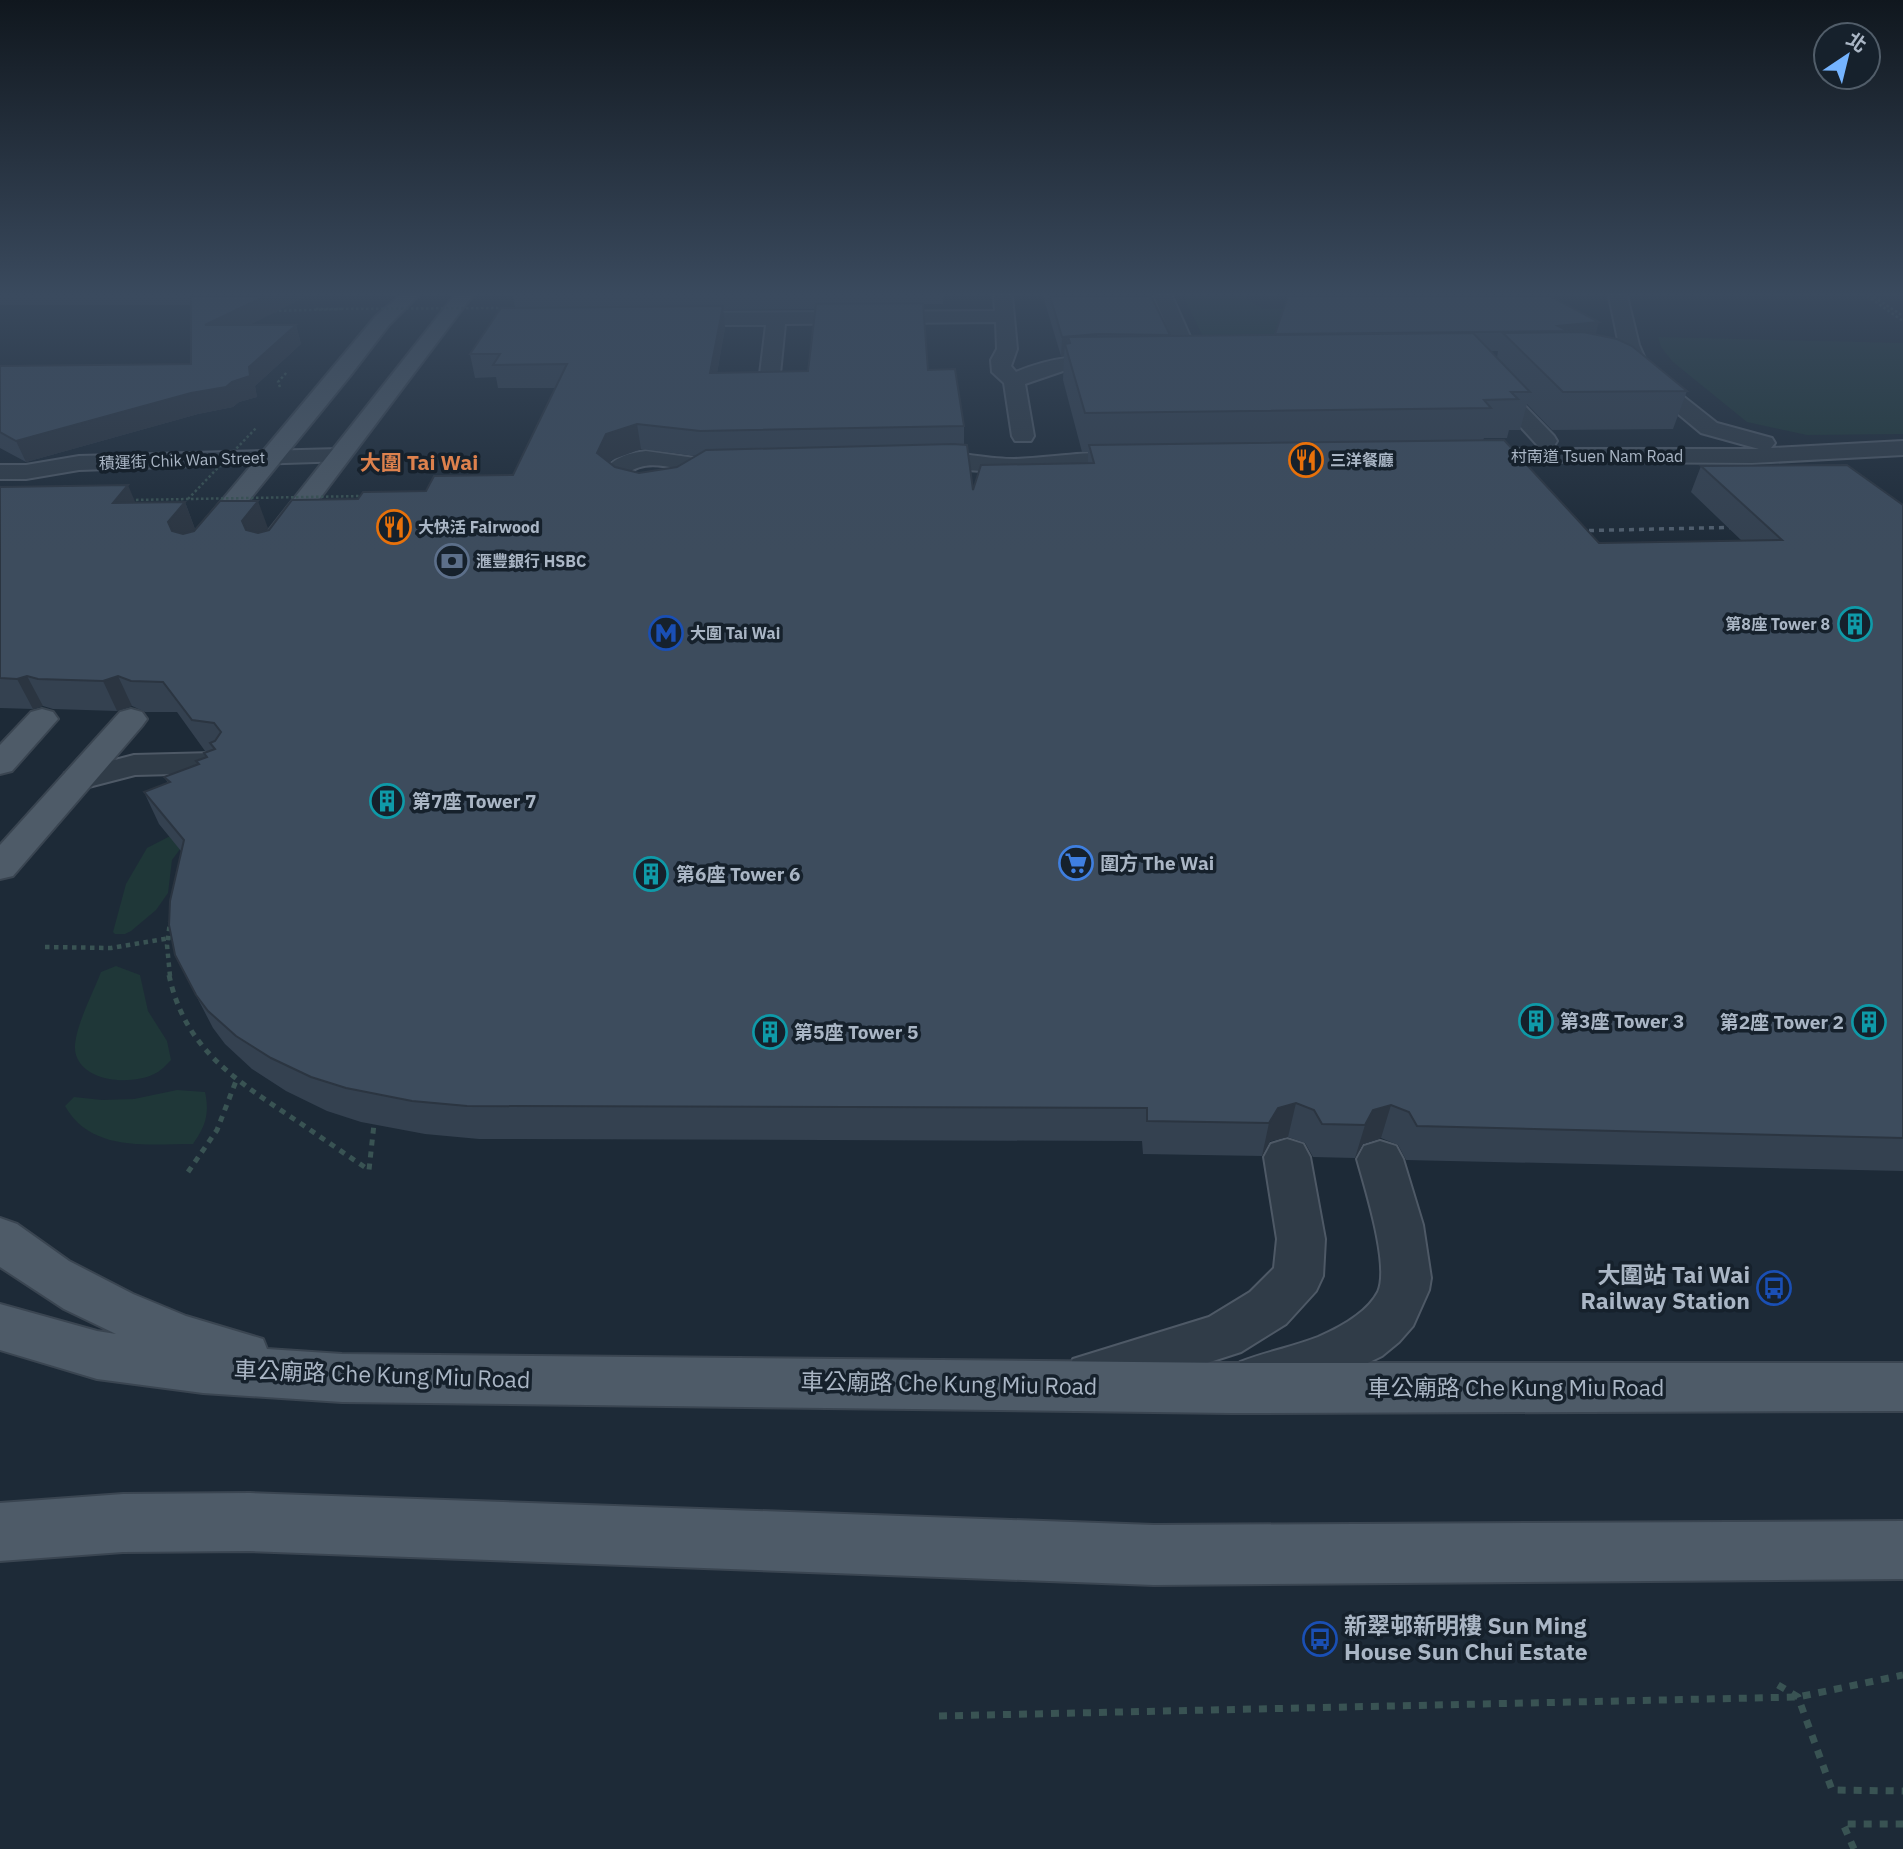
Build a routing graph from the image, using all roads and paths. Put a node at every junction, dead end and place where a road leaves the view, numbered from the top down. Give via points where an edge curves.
1 (333, 382) edge
2 (397, 382) edge
3 (1014, 382) edge
4 (1501, 382) edge
5 (1652, 382) edge
6 (257, 427) dead end
7 (1709, 428) junction
8 (1023, 436) junction
9 (1546, 441) edge
10 (1903, 448) edge
11 (1818, 451) junction
12 (1656, 454) junction
13 (1444, 457) edge
14 (953, 460) junction
15 (1089, 461) junction
16 (892, 462) edge
17 (1166, 462) edge
18 (334, 464) junction
19 (755, 464) edge
20 (265, 466) junction
21 (703, 466) edge
22 (0, 472) edge
23 (126, 494) dead end
24 (365, 496) edge
25 (188, 499) junction
26 (121, 500) edge
27 (159, 504) edge
28 (267, 550) edge
29 (194, 551) edge
30 (42, 719) edge
31 (131, 719) edge
32 (214, 763) edge
33 (0, 764) edge
34 (77, 780) junction
35 (0, 867) edge
36 (172, 917) edge
37 (187, 934) edge
38 (166, 940) junction
39 (45, 947) dead end
40 (236, 1081) junction
41 (374, 1124) edge
42 (1287, 1157) dead end
43 (1380, 1159) dead end
44 (188, 1171) dead end
45 (0, 1238) edge
46 (0, 1327) edge
47 (342, 1378) junction
48 (1057, 1387) junction
49 (1903, 1387) edge
50 (1230, 1388) junction
51 (0, 1532) edge
52 (1903, 1550) edge
53 (1903, 1675) edge
54 (1778, 1685) dead end
55 (1798, 1697) junction
56 (939, 1716) dead end
57 (1903, 1791) edge
58 (1903, 1824) edge
59 (1854, 1849) edge

1 - 20 main road
2 - 18 main road
3 - 8 street
4 - 9 street
5 - 7 street
6 - 25 path, bridge
7 - 11 street via 1766,444
7 - 12 street via 1683,446
8 - 14 street via 982,455
8 - 15 street
10 - 11 street, 村南道 Tsuen Nam Road
11 - 12 street, 村南道 Tsuen Nam Road via 1752,456
12 - 13 street, 村南道 Tsuen Nam Road
14 - 15 street via 1011,466
14 - 16 street
15 - 17 street
18 - 20 street, 積運街 Chik Wan Street
18 - 28 main road
19 - 21 street
20 - 22 street, 積運街 Chik Wan Street via 68,478
20 - 29 main road
23 - 27 path via 149,497
24 - 25 path, bridge
25 - 26 path, bridge
30 - 33 main road
31 - 34 main road
32 - 34 street via 134,765
34 - 35 main road
36 - 38 path
37 - 38 path
38 - 39 path via 84,950
38 - 40 path via 173,995 187,1024 207,1054
40 - 41 path via 369,1170
40 - 44 path via 218,1130
42 - 48 street via 1301,1238 1298,1276 1268,1308 1223,1336
43 - 50 street via 1402,1244 1405,1289 1388,1319 1327,1358
45 - 47 main road via 61,1280 126,1315 218,1350
46 - 47 main road, 車公廟路 Che Kung Miu Road via 97,1355 203,1369
47 - 48 main road, 車公廟路 Che Kung Miu Road
48 - 50 main road, 車公廟路 Che Kung Miu Road
49 - 50 main road, 車公廟路 Che Kung Miu Road
51 - 52 main road via 123,1523 250,1522 1154,1555
53 - 55 path
54 - 55 path
55 - 56 path
55 - 57 path via 1832,1790
58 - 59 path via 1843,1824

